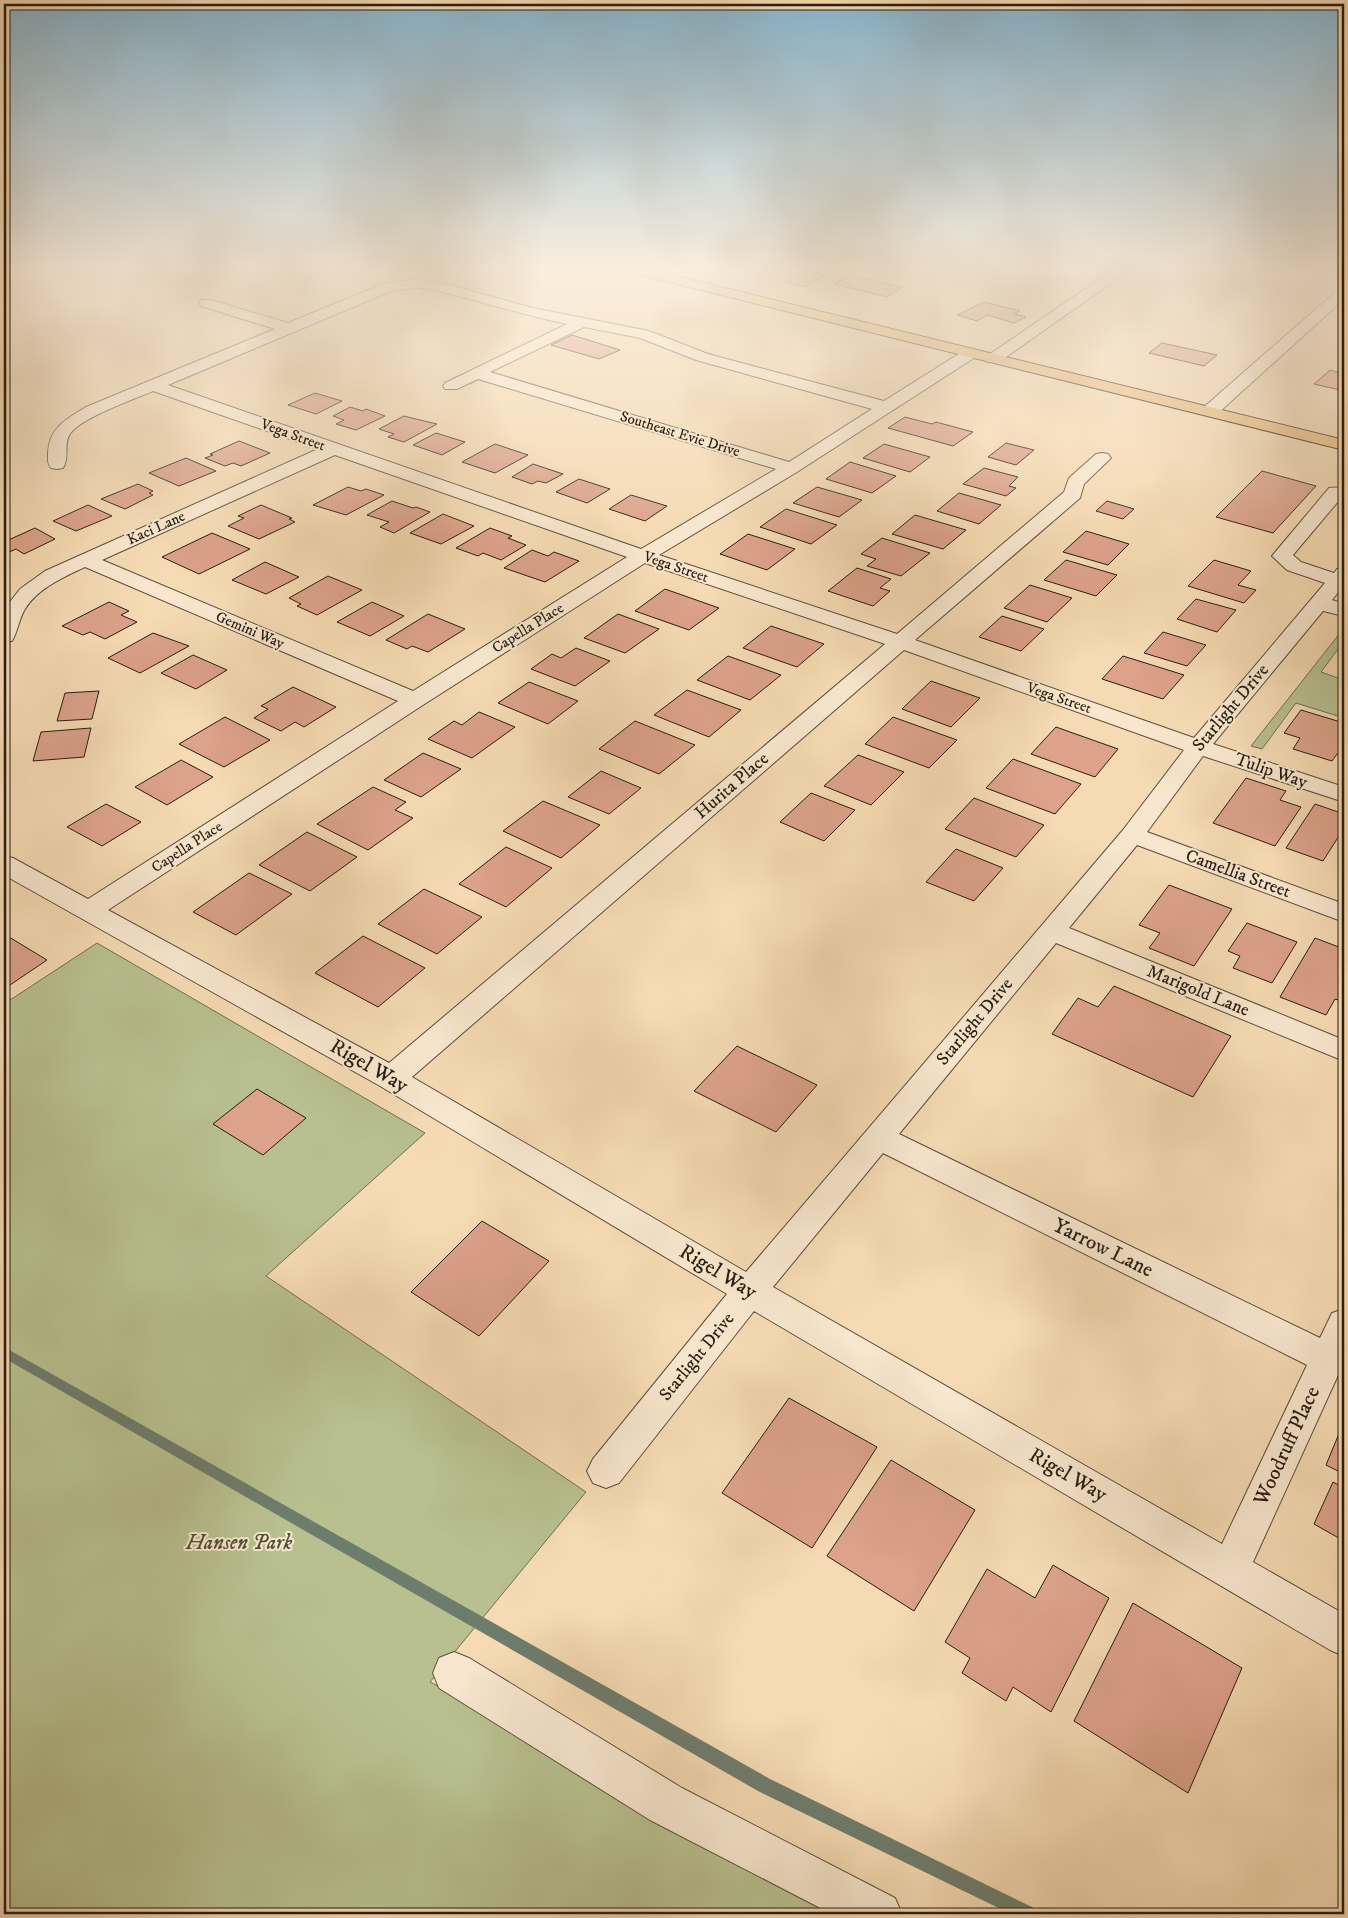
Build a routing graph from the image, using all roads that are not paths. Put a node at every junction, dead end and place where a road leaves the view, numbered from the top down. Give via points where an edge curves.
1 (218, 359) edge
2 (506, 359) edge
3 (708, 359) edge
4 (962, 359) edge
5 (993, 359) edge
6 (1269, 359) edge
7 (476, 373) junction
8 (154, 386) junction
9 (451, 386) dead end
10 (885, 407) junction
11 (1210, 411) junction
12 (1344, 445) edge
13 (333, 449) junction
14 (1102, 458) dead end
15 (57, 464) dead end
16 (791, 468) junction
17 (1344, 492) edge
18 (643, 556) junction
19 (85, 560) junction
20 (1341, 577) edge
21 (1332, 606) edge
22 (4, 636) edge
23 (900, 642) junction
24 (415, 700) junction
25 (1198, 747) junction
26 (1344, 795) edge
27 (1132, 835) junction
28 (4, 864) edge
29 (90, 910) junction
30 (1344, 913) edge
31 (1051, 931) junction
32 (1344, 1051) edge
33 (391, 1078) junction
34 (878, 1137) junction
35 (750, 1291) junction
36 (1344, 1324) edge
37 (1328, 1359) junction
38 (606, 1471) dead end
39 (1230, 1569) junction
40 (1344, 1636) edge
41 (454, 1673) dead end
42 (879, 1914) edge

1 - 8 street
2 - 7 street
3 - 10 street
4 - 10 street, Capella Place
5 - 11 main road
6 - 11 street
7 - 9 street
7 - 16 street, Southeast Evie Drive
8 - 13 street, Vega Street
8 - 15 street via 92,411 66,426 56,442
10 - 16 street, Capella Place
11 - 12 main road
13 - 18 street, Vega Street
13 - 19 street, Kaci Lane
14 - 23 street, Hurita Place via 1075,482 1073,494
16 - 18 street, Capella Place
17 - 20 street via 1336,492 1282,556 1294,566
18 - 23 street, Vega Street
18 - 24 street, Capella Place
19 - 22 street, Kaci Lane via 52,575 28,591 9,618
19 - 24 street, Gemini Way
20 - 21 street, Starlight Drive
21 - 25 street, Starlight Drive
23 - 25 street, Vega Street
23 - 33 street, Hurita Place
24 - 29 street, Capella Place
25 - 26 street, Tulip Way
25 - 27 street, Starlight Drive
27 - 30 street, Camellia Street
27 - 31 street, Starlight Drive
28 - 29 street
29 - 33 street, Rigel Way
31 - 32 street, Marigold Lane
31 - 34 street, Starlight Drive
33 - 35 street, Rigel Way
34 - 35 street, Starlight Drive
34 - 37 street, Yarrow Lane
35 - 38 street, Starlight Drive
35 - 39 street, Rigel Way
36 - 37 street, Woodruff Place
37 - 39 street, Woodruff Place
39 - 40 street, Rigel Way
41 - 42 street via 666,1804

